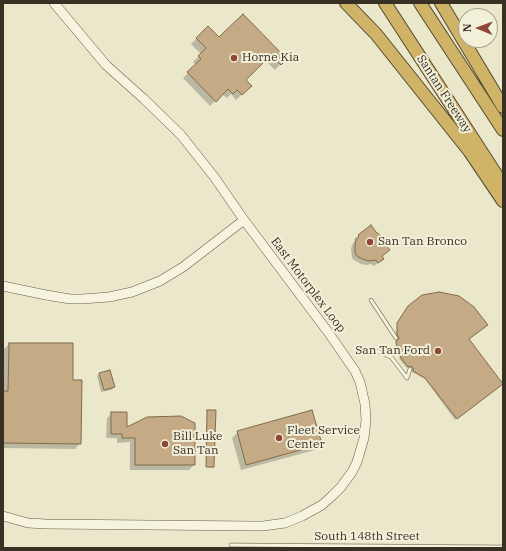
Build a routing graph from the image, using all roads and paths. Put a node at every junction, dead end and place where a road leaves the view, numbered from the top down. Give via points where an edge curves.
1 (54, 3) edge
2 (346, 3) edge
3 (385, 3) edge
4 (420, 3) edge
5 (441, 3) edge
6 (503, 107) edge
7 (503, 130) edge
8 (503, 185) edge
9 (503, 201) edge
10 (244, 220) junction
11 (3, 286) edge
12 (371, 300) dead end
13 (396, 338) dead end
14 (377, 351) dead end
15 (410, 369) dead end
16 (3, 516) edge
17 (231, 545) dead end
18 (503, 547) edge

1 - 10 street, East Motorplex Loop via 106,65 181,135
2 - 9 highway via 376,34 470,152
3 - 8 highway, Santan Freeway
4 - 7 highway
5 - 6 highway
10 - 11 street via 183,267 160,281 132,292 109,297 70,299
10 - 16 street, East Motorplex Loop via 328,332 360,382 365,404 364,438 357,462 341,487 322,505 306,514 285,523 263,526 46,524 28,523
12 - 13 lane
14 - 15 lane via 391,358 407,378
17 - 18 lane, South 148th Street

